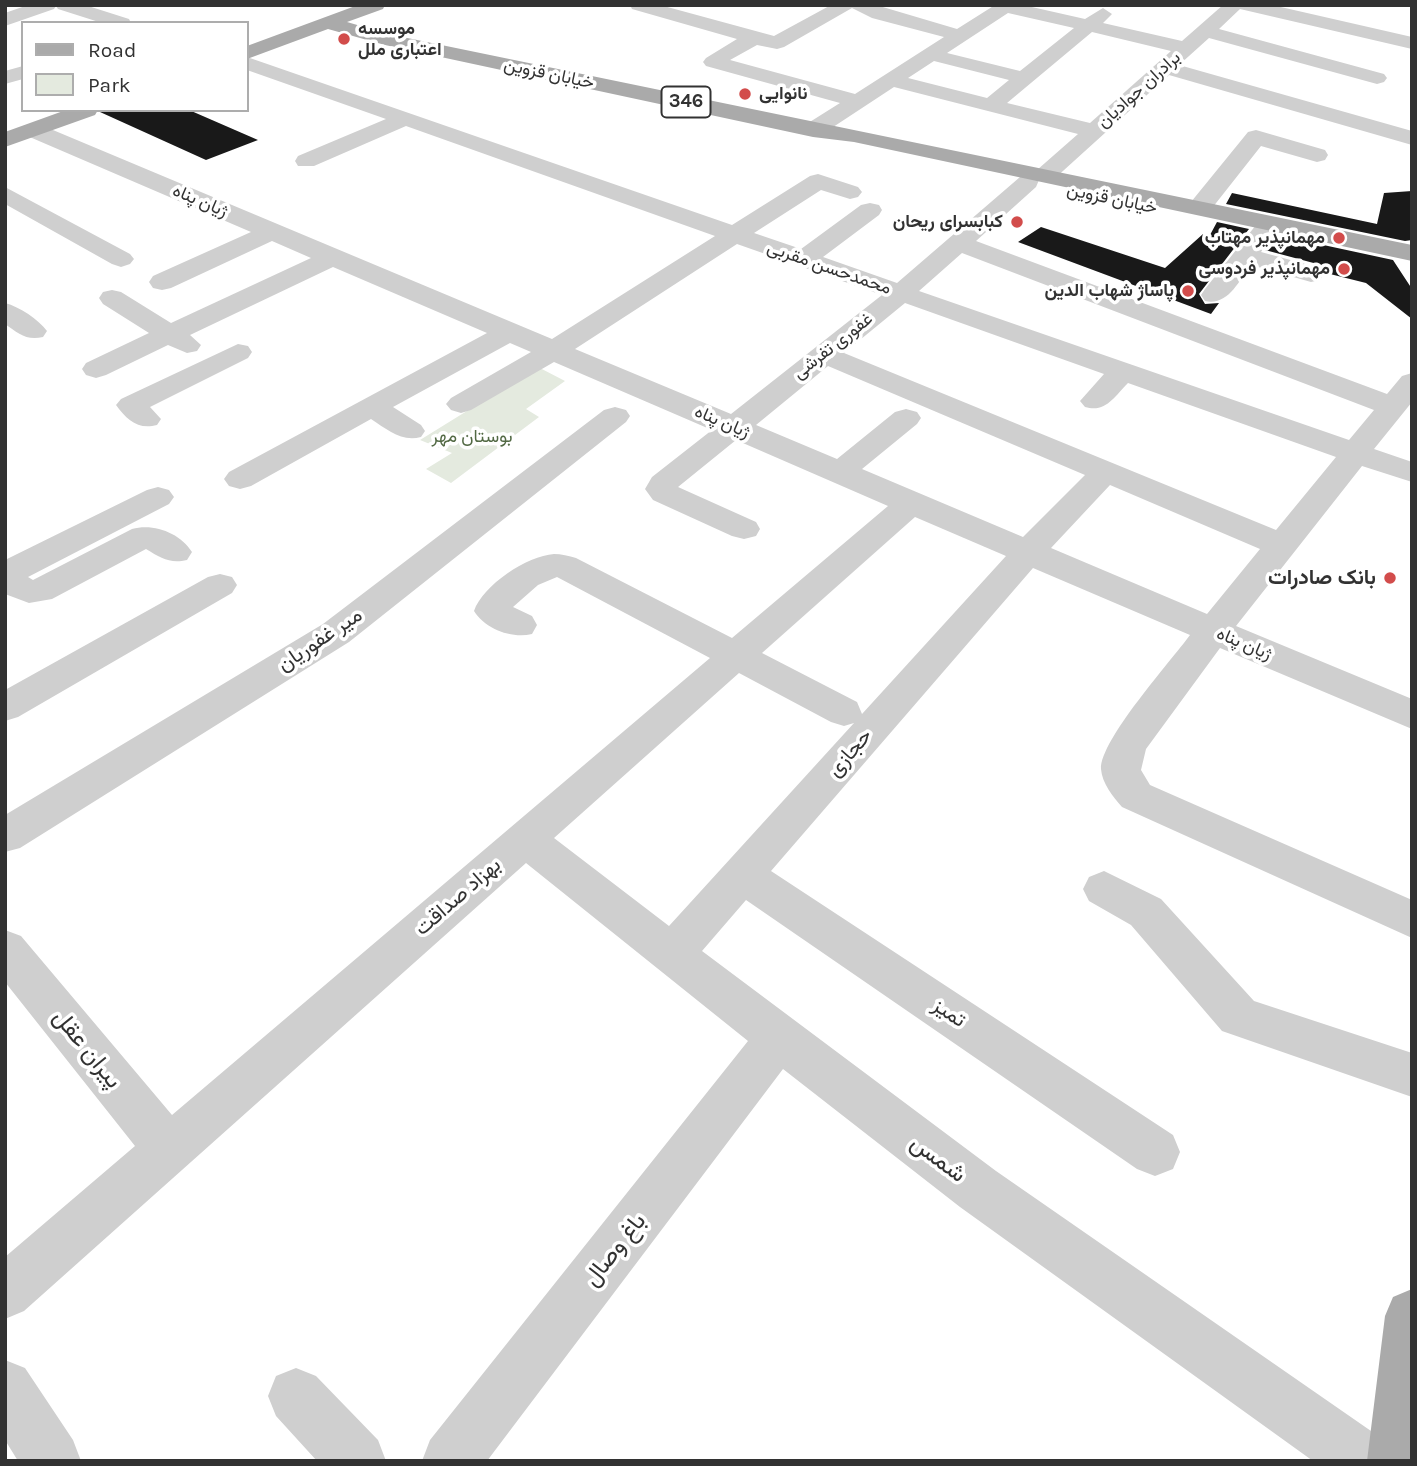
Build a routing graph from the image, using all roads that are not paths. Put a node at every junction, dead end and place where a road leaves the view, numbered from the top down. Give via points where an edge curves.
1 (47, 5) edge
2 (65, 5) edge
3 (376, 5) edge
4 (639, 5) edge
5 (845, 5) edge
6 (860, 5) edge
7 (1115, 5) edge
8 (1234, 5) edge
9 (1246, 5) edge
10 (1007, 6) edge
11 (1376, 10) dead end
12 (5, 20) edge
13 (116, 21) edge
14 (327, 23) junction
15 (1089, 26) junction
16 (962, 36) junction
17 (1381, 36) junction
18 (754, 38) junction
19 (1194, 41) junction
20 (1412, 43) edge
21 (248, 53) edge
22 (933, 55) junction
23 (691, 57) dead end
24 (713, 62) junction
25 (1398, 62) dead end
26 (248, 63) edge
27 (1165, 67) junction
28 (1024, 78) junction
29 (893, 81) junction
30 (1364, 90) junction
31 (860, 102) junction
32 (990, 105) junction
33 (81, 112) edge
34 (1334, 117) junction
35 (407, 118) junction
36 (813, 130) junction
37 (1094, 131) junction
38 (19, 134) edge
39 (1412, 138) edge
40 (1317, 155) dead end
41 (796, 168) dead end
42 (335, 174) dead end
43 (1037, 178) junction
44 (818, 181) junction
45 (850, 192) dead end
46 (5, 194) edge
47 (793, 196) junction
48 (1200, 207) junction
49 (1265, 230) junction
50 (272, 231) junction
51 (734, 234) junction
52 (958, 243) junction
53 (1412, 253) edge
54 (1245, 256) junction
55 (333, 257) junction
56 (121, 259) dead end
57 (804, 259) junction
58 (1412, 261) edge
59 (1311, 274) dead end
60 (162, 282) dead end
61 (901, 293) junction
62 (493, 294) dead end
63 (1214, 295) dead end
64 (112, 298) dead end
65 (5, 311) edge
66 (463, 312) junction
67 (33, 331) dead end
68 (509, 332) junction
69 (170, 334) junction
70 (553, 351) junction
71 (824, 354) junction
72 (96, 369) dead end
73 (1123, 372) junction
74 (1412, 382) edge
75 (1095, 401) dead end
76 (461, 404) dead end
77 (1392, 406) junction
78 (372, 407) junction
79 (615, 416) dead end
80 (906, 418) dead end
81 (146, 419) dead end
82 (732, 427) junction
83 (410, 431) dead end
84 (1355, 453) junction
85 (840, 472) junction
86 (1105, 472) junction
87 (1412, 474) edge
88 (240, 479) dead end
89 (158, 496) dead end
90 (911, 503) junction
91 (744, 529) dead end
92 (1281, 545) junction
93 (175, 552) dead end
94 (1028, 552) junction
95 (5, 574) edge
96 (220, 585) dead end
97 (519, 625) dead end
98 (1213, 631) junction
99 (737, 655) junction
100 (5, 707) edge
101 (844, 712) dead end
102 (1412, 715) edge
103 (5, 836) edge
104 (526, 839) junction
105 (743, 874) junction
106 (1104, 889) dead end
107 (1412, 920) edge
108 (5, 949) edge
109 (672, 954) junction
110 (779, 1038) junction
111 (1412, 1075) edge
112 (169, 1149) junction
113 (1155, 1152) dead end
114 (5, 1292) edge
115 (1412, 1316) edge
116 (5, 1388) edge
117 (296, 1396) dead end
118 (52, 1461) edge
119 (357, 1461) edge
120 (451, 1461) edge
121 (1363, 1461) edge
122 (1396, 1461) edge

1 - 12 street
2 - 13 street
3 - 14 main road
4 - 18 street
5 - 18 street via 777,43
6 - 16 street
7 - 15 street
8 - 19 street, برادران جوادیان
9 - 17 street
10 - 15 street
10 - 16 street
11 - 17 street
14 - 21 main road
14 - 36 main road, خیابان قزوین / 346
15 - 19 street
15 - 28 street
16 - 22 street
17 - 20 street
18 - 24 street
19 - 27 street, برادران جوادیان
19 - 30 street
22 - 28 street
22 - 29 street
23 - 24 street
24 - 31 street
25 - 30 street
26 - 35 street, محمدحسن مقربی
27 - 34 street
27 - 37 street, برادران جوادیان
28 - 32 street
29 - 31 street
29 - 32 street
30 - 34 street
31 - 36 street
32 - 37 street
33 - 38 main road
34 - 39 street
35 - 42 street via 306,161
35 - 51 street, محمدحسن مقربی
36 - 43 main road, خیابان قزوین via 846,143
37 - 43 street, برادران جوادیان
38 - 50 street, ژیان پناه
40 - 48 street via 1256,137
41 - 44 street via 821,176
43 - 48 main road, خیابان قزوین
43 - 49 main road, خیابان قزوین
43 - 52 street, غفوری تفرشی
44 - 45 street
44 - 47 street
46 - 56 street
47 - 51 street
47 - 57 street via 863,214
48 - 53 main road, خیابان قزوین
49 - 54 street
49 - 58 main road, خیابان قزوین
50 - 55 street, ژیان پناه
50 - 60 street
51 - 57 street, محمدحسن مقربی
51 - 70 street
52 - 61 street, غفوری تفرشی
52 - 77 street
54 - 59 street
54 - 63 street
55 - 66 street, ژیان پناه
55 - 69 street
57 - 61 street, محمدحسن مقربی
61 - 71 street, غفوری تفرشی
61 - 73 street, محمدحسن مقربی
62 - 66 street
64 - 69 street
65 - 67 street
66 - 68 street, ژیان پناه
68 - 70 street, ژیان پناه
68 - 78 street
69 - 72 street
69 - 81 street via 226,358 131,405
70 - 76 street
70 - 82 street, ژیان پناه
71 - 82 street, غفوری تفرشی
71 - 86 street
73 - 75 street
73 - 84 street, محمدحسن مقربی
74 - 77 street
77 - 84 street
78 - 83 street
78 - 88 street
79 - 103 street, میر غفوریان via 336,633
80 - 85 street
82 - 85 street, ژیان پناه
82 - 91 street, غفوری تفرشی via 661,489
84 - 87 street, محمدحسن مقربی
84 - 92 street
85 - 90 street, ژیان پناه
86 - 92 street
86 - 94 street, حجازی
89 - 95 street
90 - 94 street, ژیان پناه
90 - 99 street, بهزاد صداقت
92 - 98 street
93 - 95 street via 144,536 30,593
94 - 98 street, ژیان پناه
94 - 105 street, حجازی
96 - 100 street
97 - 99 street via 492,611 494,605 551,564 564,566
98 - 102 street, ژیان پناه
98 - 107 street via 1122,755 1120,771 1125,785 1136,796
99 - 101 street
99 - 104 street, بهزاد صداقت
104 - 109 street, شمس
104 - 112 street, بهزاد صداقت
105 - 109 street, حجازی
105 - 113 street, تمیز
106 - 111 street via 1146,912 1238,1016
108 - 112 street, پیران عقل
109 - 110 street, شمس
110 - 120 street, باغ وصال
110 - 121 street, شمس via 978,1189
112 - 114 street, بهزاد صداقت
115 - 122 main road
116 - 118 street
117 - 119 street

